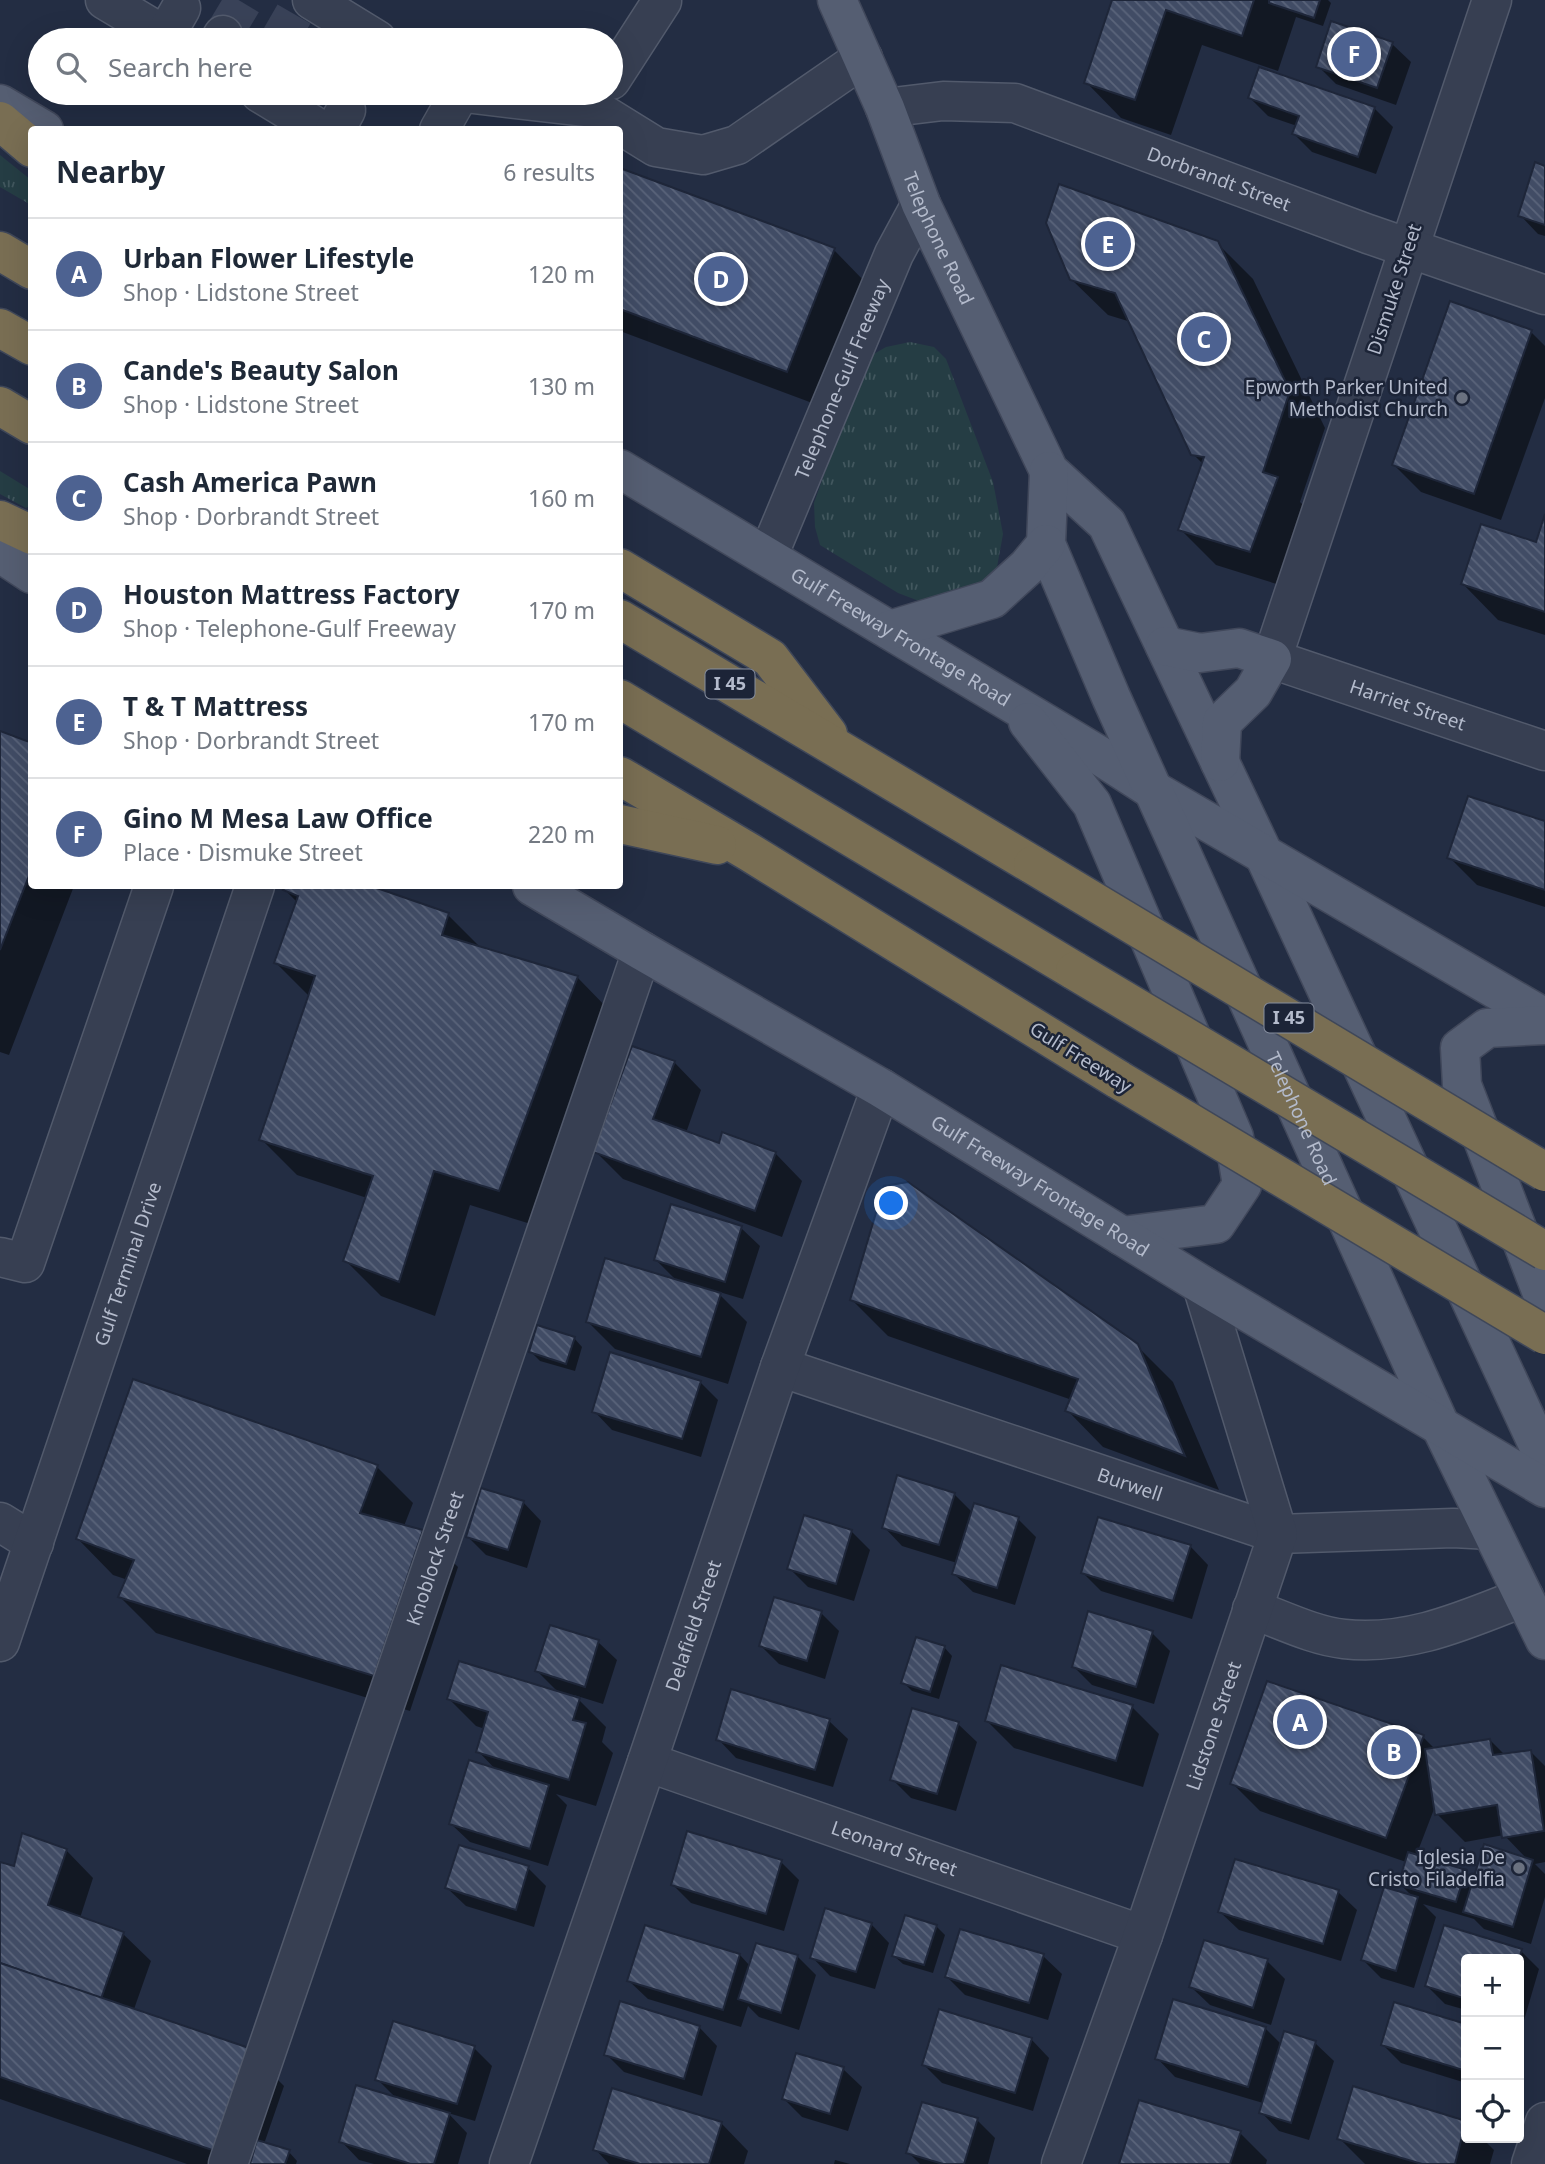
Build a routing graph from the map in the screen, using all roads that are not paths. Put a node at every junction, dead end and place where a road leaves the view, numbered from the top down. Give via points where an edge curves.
1 (837, 0) edge
2 (1492, 0) edge
3 (662, 1) edge
4 (120, 4) edge
5 (303, 5) edge
6 (173, 28) edge
7 (343, 28) edge
8 (863, 58) junction
9 (623, 61) edge
10 (0, 104) edge
11 (293, 105) edge
12 (455, 105) edge
13 (613, 105) edge
14 (886, 108) junction
15 (320, 115) edge
16 (0, 121) edge
17 (37, 126) edge
18 (442, 126) edge
19 (28, 145) edge
20 (921, 204) junction
21 (1408, 248) junction
22 (0, 251) edge
23 (28, 268) edge
24 (1545, 295) edge
25 (0, 328) edge
26 (28, 344) edge
27 (0, 406) edge
28 (28, 423) edge
29 (623, 470) edge
30 (1049, 471) junction
31 (0, 520) edge
32 (28, 533) edge
33 (1046, 544) junction
34 (0, 553) edge
35 (768, 556) junction
36 (623, 570) edge
37 (28, 571) edge
38 (623, 621) edge
39 (890, 630) junction
40 (1165, 646) junction
41 (1272, 659) junction
42 (623, 701) edge
43 (1016, 707) junction
44 (840, 750) junction
45 (1545, 751) edge
46 (1220, 762) junction
47 (623, 778) edge
48 (1153, 790) junction
49 (623, 825) edge
50 (749, 852) junction
51 (1264, 855) junction
52 (153, 889) edge
53 (254, 889) edge
54 (537, 889) edge
55 (642, 951) junction
56 (1545, 1018) edge
57 (1545, 1025) edge
58 (881, 1088) junction
59 (1545, 1172) edge
60 (1122, 1236) junction
61 (1545, 1251) edge
62 (0, 1256) edge
63 (1202, 1285) junction
64 (1545, 1301) edge
65 (1545, 1335) edge
66 (780, 1367) junction
67 (1440, 1425) junction
68 (1545, 1460) edge
69 (1545, 1488) edge
70 (0, 1522) edge
71 (1491, 1530) junction
72 (1278, 1534) junction
73 (34, 1543) junction
74 (1524, 1597) junction
75 (1252, 1609) junction
76 (1545, 1640) edge
77 (0, 1642) edge
78 (647, 1762) junction
79 (1143, 1935) junction
80 (1545, 2122) edge
81 (228, 2164) edge
82 (509, 2164) edge
83 (1061, 2164) edge
84 (1531, 2164) edge

1 - 8 main road, Telephone Road
2 - 21 street, Dismuke Street
3 - 9 street
4 - 6 street
5 - 7 street
8 - 13 street via 737,145 703,155 656,147
8 - 14 main road, Telephone Road
10 - 17 main road
11 - 15 street
12 - 18 street
14 - 20 main road, Telephone Road
14 - 21 street, Dorbrandt Street via 943,101 1015,103
16 - 19 highway
20 - 30 main road, Telephone Road
20 - 35 street, Telephone-Gulf Freeway via 894,254
21 - 24 street, Dorbrandt Street
21 - 41 street, Dismuke Street
22 - 23 highway
25 - 26 highway
27 - 28 highway
29 - 35 main road, Gulf Freeway Frontage Road
30 - 33 main road, Telephone Road
30 - 40 main road, Telephone Road via 1107,524
31 - 32 highway
33 - 39 main road via 992,599
33 - 48 main road, Telephone Road
34 - 37 main road
35 - 39 main road, Gulf Freeway Frontage Road
36 - 44 highway via 770,658
38 - 44 highway, I 45
39 - 43 main road, Gulf Freeway Frontage Road
40 - 41 main road via 1200,653 1239,648
40 - 46 main road, Telephone Road
41 - 45 street, Harriet Street
41 - 46 main road via 1253,692 1222,722
42 - 61 highway, bridge
43 - 48 main road, Gulf Freeway Frontage Road
43 - 60 main road via 1092,804 1234,1137 1242,1185 1216,1224
44 - 59 highway, I 45, bridge
46 - 51 main road, Telephone Road
47 - 50 highway, Gulf Freeway
48 - 51 main road, Gulf Freeway Frontage Road
48 - 67 main road, Telephone Road
49 - 50 highway
50 - 65 highway, Gulf Freeway, bridge
51 - 56 main road, Gulf Freeway Frontage Road
51 - 68 main road, Telephone Road
52 - 62 street via 25,1263
53 - 73 street, Gulf Terminal Drive
54 - 55 main road, Gulf Freeway Frontage Road
55 - 58 main road, Gulf Freeway Frontage Road
55 - 81 street, Knoblock Street
57 - 64 main road via 1488,1028 1460,1048 1462,1085
58 - 60 main road, Gulf Freeway Frontage Road
58 - 66 street, Delafield Street
60 - 63 main road, Gulf Freeway Frontage Road
63 - 67 main road, Gulf Freeway Frontage Road
63 - 72 street
66 - 72 street, Burwell
66 - 78 street, Delafield Street
67 - 69 main road, Gulf Freeway Frontage Road
67 - 71 main road, Telephone Road
70 - 73 street
71 - 72 street, Burwell
71 - 74 main road, Telephone Road
72 - 75 street, Lidstone Street
73 - 77 street, Gulf Terminal Drive
74 - 75 street via 1427,1634 1386,1639 1342,1639
74 - 76 main road, Telephone Road
75 - 79 street, Lidstone Street
78 - 79 street, Leonard Street
78 - 82 street, Delafield Street
79 - 83 street, Lidstone Street
80 - 84 street

